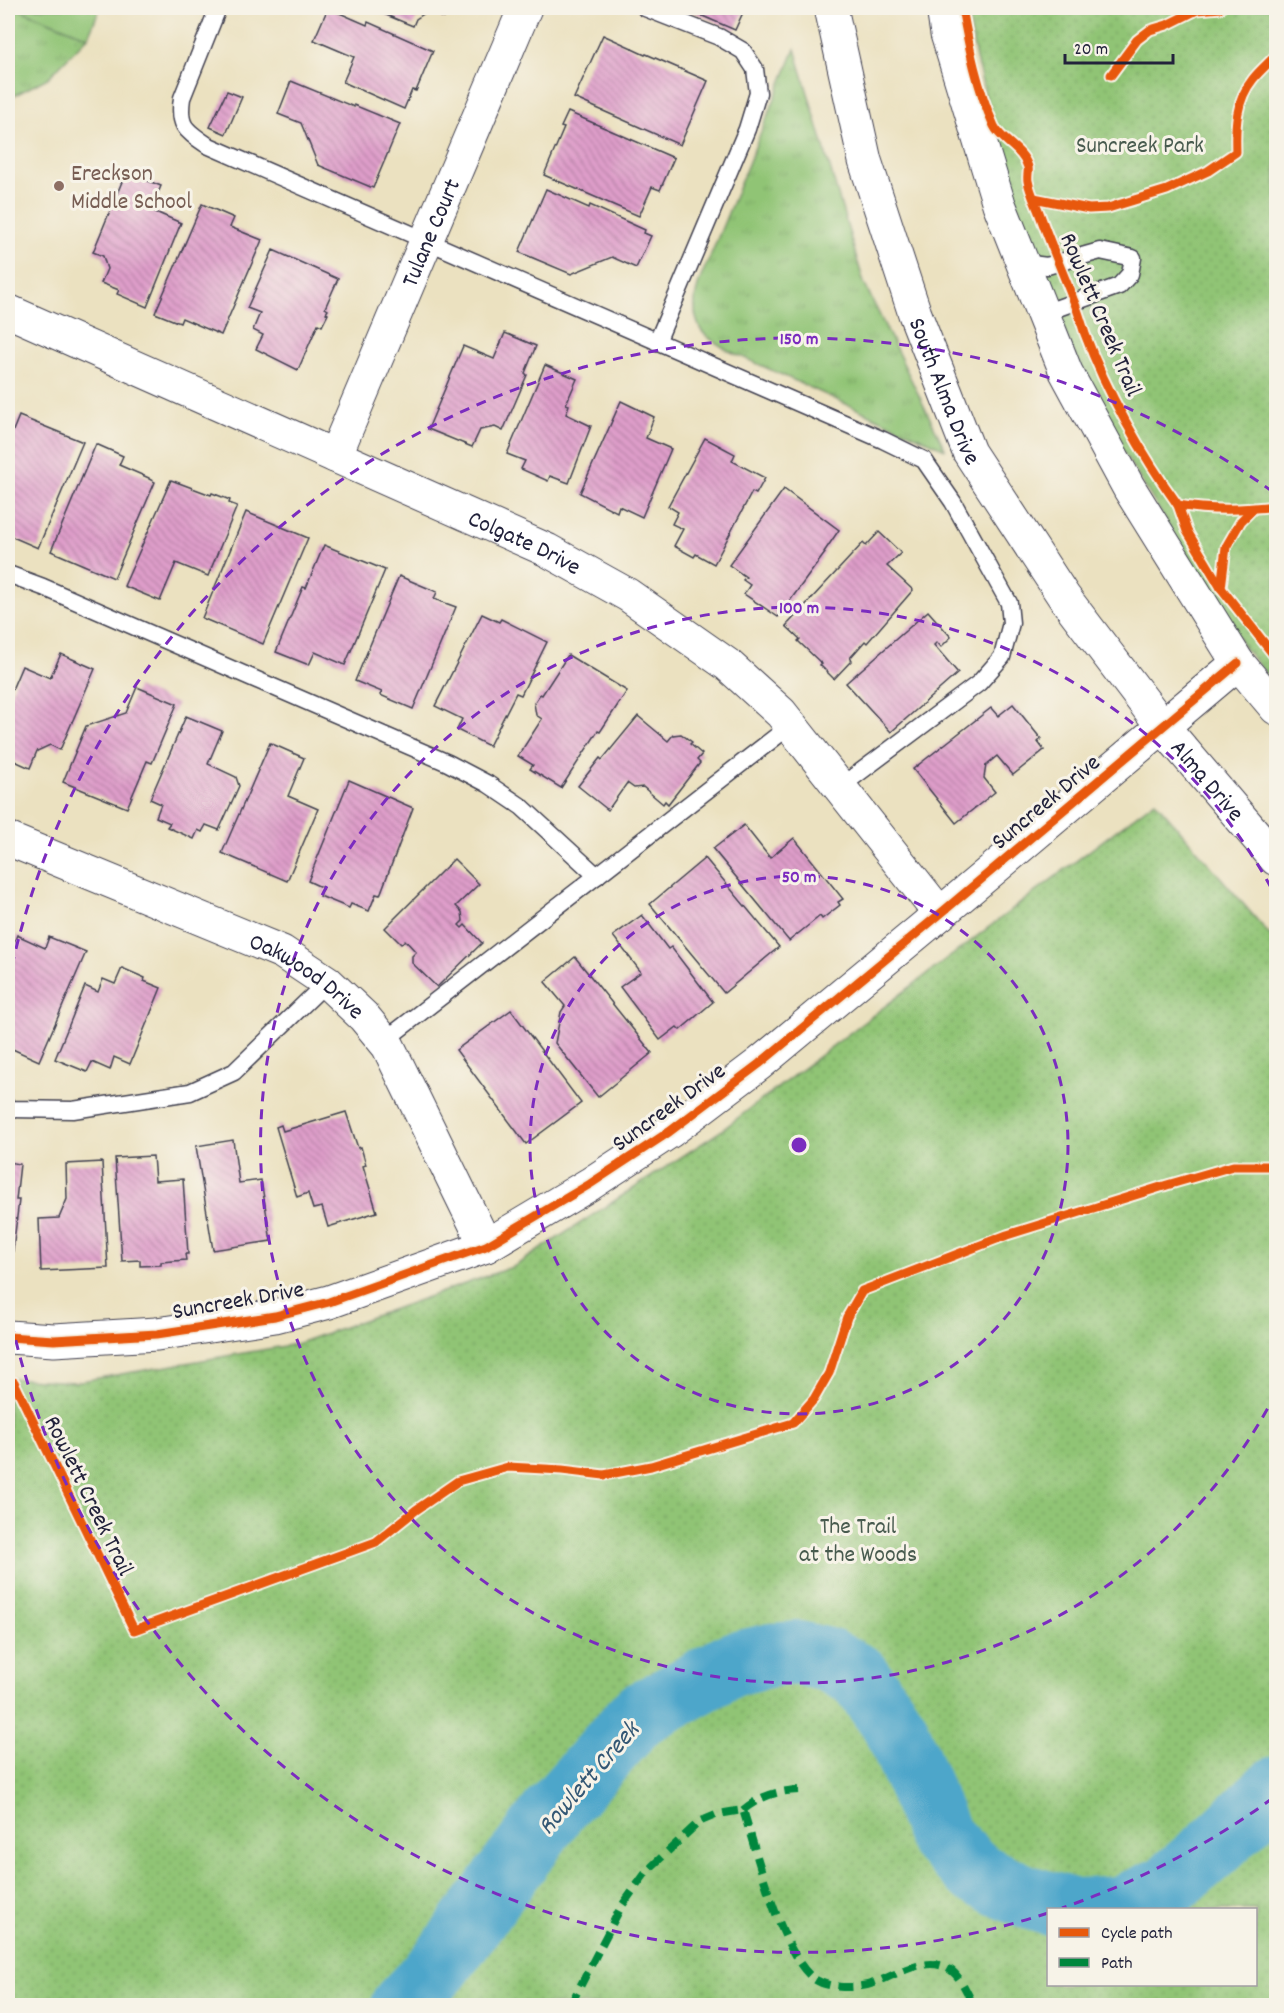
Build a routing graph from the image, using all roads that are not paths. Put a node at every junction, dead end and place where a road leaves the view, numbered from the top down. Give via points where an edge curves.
1 (218, 8) edge
2 (525, 8) edge
3 (645, 8) edge
4 (831, 8) edge
5 (943, 8) edge
6 (426, 242) junction
7 (1023, 263) junction
8 (8, 311) edge
9 (1044, 313) junction
10 (657, 342) junction
11 (335, 456) junction
12 (8, 574) edge
13 (1238, 663) junction
14 (1276, 708) edge
15 (791, 725) junction
16 (1163, 727) junction
17 (840, 787) junction
18 (8, 839) edge
19 (1276, 859) edge
20 (597, 876) junction
21 (940, 914) junction
22 (327, 982) junction
23 (384, 1041) junction
24 (8, 1108) edge
25 (486, 1246) junction
26 (8, 1337) edge

1 - 6 lane via 182,98 180,113 187,131 207,145
2 - 6 street, Tulane Court
3 - 10 lane via 719,37 743,51 755,69 758,93 747,129
4 - 16 street, South Alma Drive via 865,161 915,314 969,452 1064,597
5 - 7 street via 946,34 999,204
6 - 10 lane
6 - 11 street, Tulane Court
7 - 9 street
7 - 9 lane via 1047,266 1100,251 1133,258 1130,274 1119,286
8 - 11 street, Colgate Drive
9 - 13 street via 1066,372 1129,488
10 - 17 lane via 924,460 953,502 1009,603 1011,623 1002,657 979,683
11 - 15 street, Colgate Drive via 547,550 628,595 728,665
12 - 20 lane via 448,763 522,807
13 - 14 street
13 - 16 street, Suncreek Drive
15 - 17 street, Colgate Drive
15 - 20 lane
16 - 19 street, Alma Drive
16 - 21 street, Suncreek Drive
17 - 21 street, Colgate Drive
18 - 22 street, Oakwood Drive via 282,952
20 - 23 lane
21 - 25 street, Suncreek Drive via 759,1064 669,1132
22 - 23 street, Oakwood Drive
22 - 24 lane via 234,1072 190,1092 73,1110
23 - 25 street, Oakwood Drive
25 - 26 street, Suncreek Drive via 329,1302 275,1316 156,1334 54,1340

